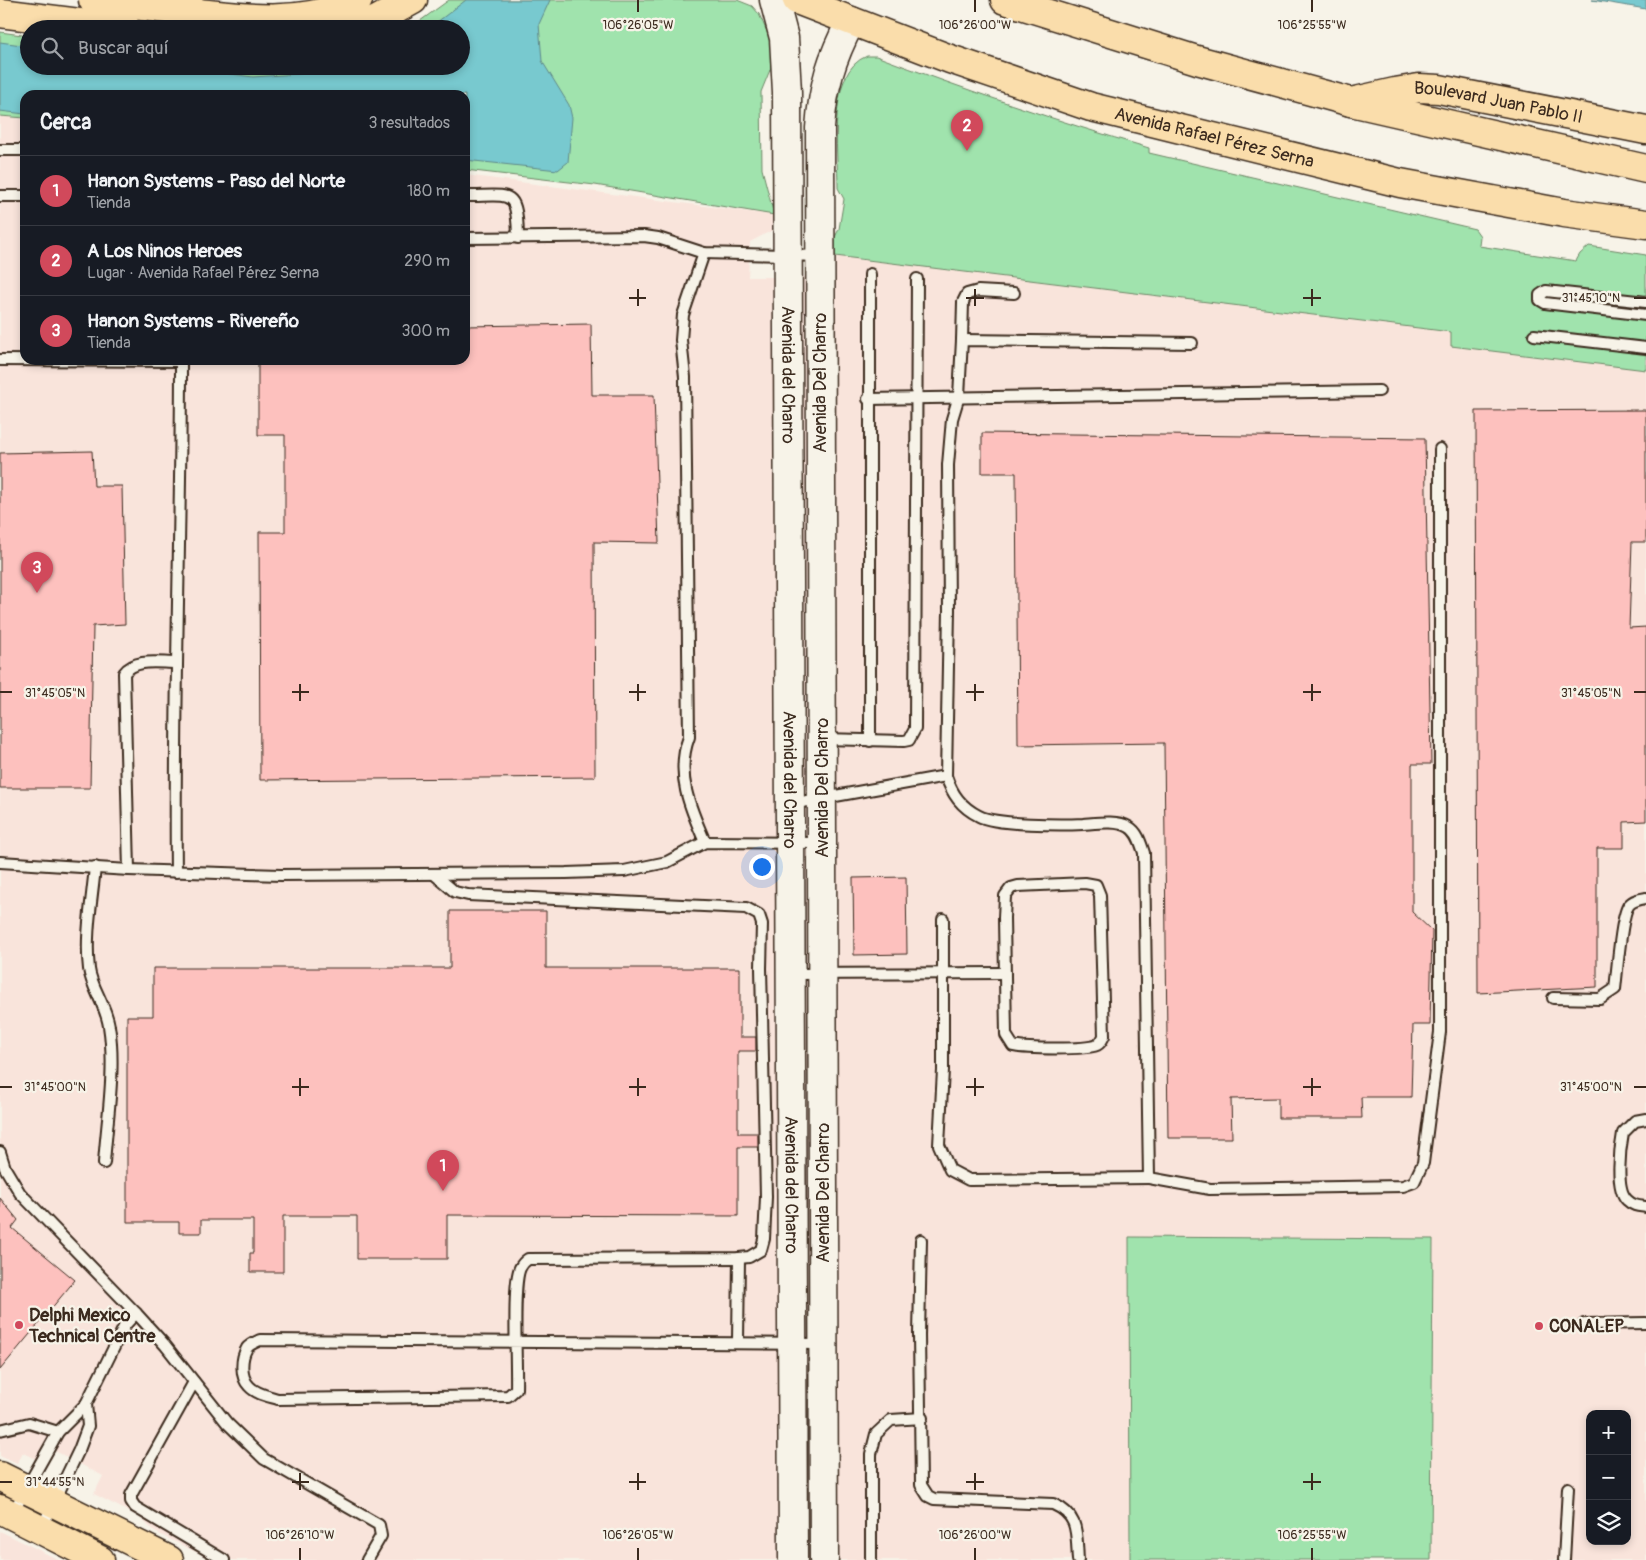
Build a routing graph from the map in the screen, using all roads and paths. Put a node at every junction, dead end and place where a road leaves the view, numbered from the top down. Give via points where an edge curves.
1 (93, 0) edge
2 (358, 0) edge
3 (413, 0) edge
4 (774, 0) edge
5 (797, 0) edge
6 (1006, 0) edge
7 (0, 13) edge
8 (56, 20) edge
9 (377, 20) edge
10 (851, 22) junction
11 (1351, 102) junction
12 (1646, 130) edge
13 (0, 150) edge
14 (20, 150) edge
15 (1646, 169) edge
16 (0, 196) edge
17 (20, 196) edge
18 (470, 196) edge
19 (1646, 224) edge
20 (470, 238) edge
21 (518, 238) junction
22 (704, 253) junction
23 (788, 256) junction
24 (820, 256) junction
25 (870, 274) dead end
26 (917, 279) dead end
27 (1014, 293) dead end
28 (1646, 302) edge
29 (1646, 315) edge
30 (1534, 335) dead end
31 (962, 340) junction
32 (1192, 343) dead end
33 (1646, 348) edge
34 (0, 360) edge
35 (20, 360) edge
36 (181, 365) edge
37 (1379, 391) dead end
38 (959, 396) junction
39 (868, 398) junction
40 (916, 398) junction
41 (1440, 448) dead end
42 (176, 663) junction
43 (822, 739) junction
44 (870, 741) junction
45 (946, 776) junction
46 (822, 799) junction
47 (790, 804) junction
48 (705, 842) junction
49 (790, 843) junction
50 (822, 843) junction
51 (0, 862) edge
52 (95, 867) junction
53 (129, 870) junction
54 (176, 872) junction
55 (434, 874) junction
56 (1646, 898) edge
57 (943, 919) dead end
58 (944, 973) junction
59 (1005, 973) junction
60 (791, 974) junction
61 (822, 975) junction
62 (1553, 998) dead end
63 (1646, 1119) edge
64 (0, 1152) edge
65 (104, 1162) dead end
66 (1149, 1178) junction
67 (1646, 1207) edge
68 (921, 1240) dead end
69 (739, 1258) junction
70 (136, 1313) junction
71 (1646, 1323) edge
72 (1584, 1324) dead end
73 (517, 1340) junction
74 (738, 1342) junction
75 (793, 1344) junction
76 (824, 1344) junction
77 (194, 1382) junction
78 (86, 1404) junction
79 (922, 1418) junction
80 (0, 1430) edge
81 (58, 1432) junction
82 (0, 1476) edge
83 (25, 1488) junction
84 (1568, 1488) dead end
85 (54, 1502) junction
86 (6, 1512) edge
87 (41, 1530) junction
88 (100, 1560) edge
89 (169, 1560) edge
90 (224, 1560) edge
91 (367, 1560) edge
92 (793, 1560) edge
93 (824, 1560) edge
94 (871, 1560) edge
95 (1078, 1560) edge
96 (1564, 1560) edge

1 - 2 main road via 263,20 322,14
3 - 9 main road
4 - 23 street, Avenida del Charro via 787,64
5 - 10 main road, Avenida Rafael Pérez Serna
6 - 11 main road via 1197,60
7 - 8 main road
10 - 19 main road, Avenida Rafael Pérez Serna via 1091,107 1400,183 1564,213
10 - 24 street, Avenida Del Charro via 830,66 822,103
11 - 12 main road, Boulevard Juan Pablo II via 1411,90 1439,89
11 - 15 main road
13 - 14 lane
16 - 17 lane
18 - 21 lane via 501,196 514,202
20 - 21 lane
21 - 22 lane via 644,236
22 - 23 lane
22 - 48 lane via 683,315 681,340 689,738 685,749 683,784
23 - 24 lane
23 - 47 street, Avenida del Charro
24 - 43 street, Avenida Del Charro
25 - 39 lane
26 - 40 lane
27 - 31 lane via 978,290 967,294 963,302
28 - 29 lane via 1546,290 1540,295 1540,300 1545,303
30 - 33 lane
31 - 32 lane
31 - 38 lane
34 - 35 lane
36 - 42 lane
37 - 38 lane
38 - 40 lane
38 - 45 lane via 952,419 948,465
39 - 40 lane
39 - 44 lane
40 - 44 lane via 915,729 914,735 904,741
41 - 66 lane via 1440,1032 1419,1174 1414,1182 1403,1186 1210,1189
42 - 53 lane via 138,663 129,666 124,673
42 - 54 lane
43 - 44 lane
43 - 46 street, Avenida Del Charro
45 - 46 lane
45 - 66 lane via 953,794 980,817 1071,825 1121,824 1135,832 1141,843 1144,853
46 - 47 lane
46 - 50 street, Avenida Del Charro
47 - 49 street, Avenida del Charro
48 - 49 lane
48 - 55 lane via 667,862 624,871
49 - 50 lane
49 - 60 street, Avenida del Charro
50 - 61 street, Avenida Del Charro
51 - 52 lane
52 - 53 lane
52 - 65 lane via 89,971 107,1017 111,1061
53 - 54 lane
54 - 55 lane
55 - 69 lane via 455,892 468,895 746,908 759,915 762,924 764,1239 756,1255
56 - 62 lane via 1637,899 1628,906 1615,990 1600,999
57 - 58 lane
58 - 59 lane
58 - 61 lane
58 - 66 lane via 940,1145 950,1170 969,1180
59 - 59 lane via 1006,1035 1011,1045 1032,1048 1098,1044 1104,1036 1099,888 1085,883 1011,888 1005,896
60 - 61 lane
60 - 75 street, Avenida del Charro
61 - 76 street, Avenida Del Charro
63 - 67 lane via 1635,1121 1623,1133 1620,1183 1625,1199
64 - 70 lane via 20,1194
68 - 79 lane via 919,1335
69 - 73 lane via 528,1259 520,1268 518,1278
69 - 74 lane
70 - 77 lane
70 - 78 lane via 125,1325
71 - 72 lane
73 - 73 lane via 260,1340 248,1346 242,1358 243,1377 248,1386 260,1394 278,1399 508,1396 516,1389
73 - 74 lane
74 - 75 lane
75 - 76 lane
75 - 92 street, Avenida del Charro
76 - 93 street, Avenida Del Charro
77 - 90 lane via 131,1495 131,1501 135,1507
77 - 91 lane via 227,1423 264,1459 379,1525 381,1536
78 - 81 lane
78 - 85 lane via 88,1426
79 - 94 lane via 891,1420 876,1434 870,1454
79 - 95 lane via 922,1485 928,1496 934,1500 1053,1504 1064,1509 1075,1522
80 - 81 lane via 29,1423
81 - 83 lane
82 - 83 main road
83 - 85 main road
83 - 86 lane
84 - 96 lane
85 - 87 lane
85 - 89 main road
86 - 87 main road
87 - 88 main road

